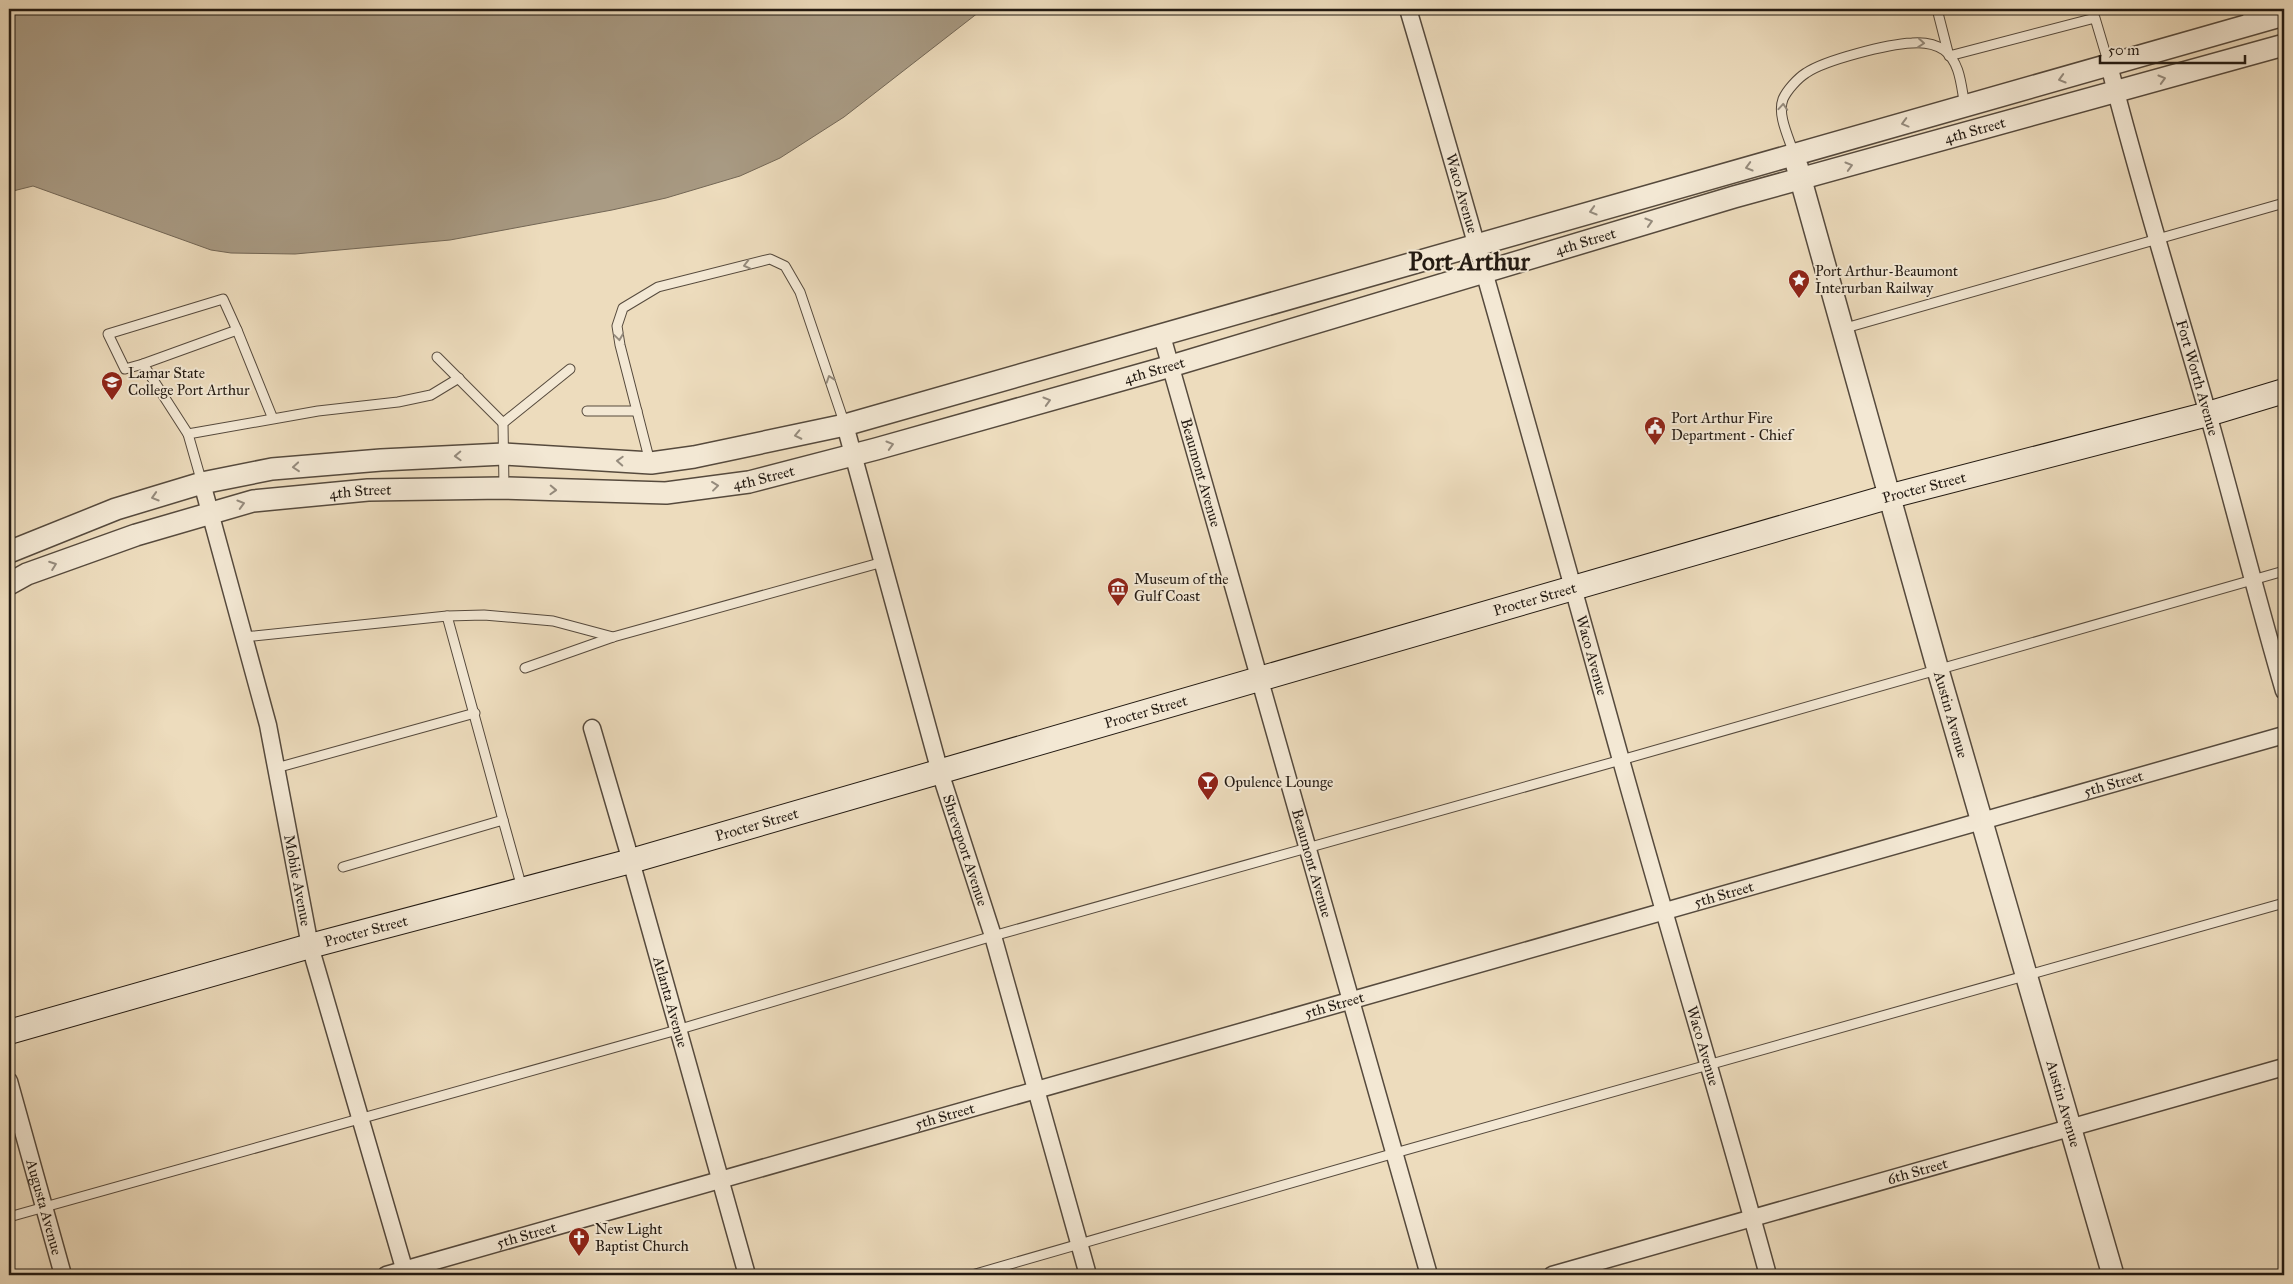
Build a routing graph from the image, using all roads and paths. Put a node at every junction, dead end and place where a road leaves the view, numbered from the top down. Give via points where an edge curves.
1 (1408, 9) edge
2 (1937, 9) edge
3 (2284, 15) edge
4 (2249, 16) edge
5 (2284, 45) edge
6 (1949, 56) junction
7 (2109, 65) junction
8 (2116, 92) junction
9 (1965, 107) junction
10 (1794, 154) junction
11 (1802, 180) junction
12 (2284, 203) edge
13 (2156, 240) junction
14 (1478, 244) junction
15 (1485, 271) junction
16 (1842, 329) junction
17 (237, 330) junction
18 (1162, 336) junction
19 (437, 357) dead end
20 (143, 364) junction
21 (1171, 366) junction
22 (570, 369) dead end
23 (458, 378) junction
24 (2284, 391) edge
25 (586, 411) dead end
26 (637, 411) junction
27 (2208, 414) junction
28 (273, 419) junction
29 (504, 423) junction
30 (845, 425) junction
31 (188, 434) junction
32 (504, 454) junction
33 (854, 455) junction
34 (651, 463) junction
35 (202, 483) junction
36 (504, 488) junction
37 (1891, 496) junction
38 (210, 514) junction
39 (9, 552) edge
40 (882, 562) junction
41 (2284, 571) edge
42 (2252, 580) junction
43 (9, 584) edge
44 (1575, 589) junction
45 (447, 616) junction
46 (244, 637) junction
47 (613, 638) junction
48 (525, 668) dead end
49 (1938, 670) junction
50 (1261, 679) junction
51 (2284, 691) edge
52 (475, 713) junction
53 (592, 728) dead end
54 (2284, 735) edge
55 (1621, 760) junction
56 (276, 768) junction
57 (940, 772) junction
58 (503, 820) junction
59 (1982, 821) junction
60 (1308, 847) junction
61 (631, 861) junction
62 (343, 867) dead end
63 (522, 888) junction
64 (2284, 903) edge
65 (1665, 911) junction
66 (993, 936) junction
67 (310, 946) junction
68 (2026, 976) junction
69 (1351, 1000) junction
70 (677, 1030) junction
71 (9, 1032) edge
72 (1709, 1066) junction
73 (2284, 1067) edge
74 (9, 1081) edge
75 (1036, 1090) junction
76 (361, 1118) junction
77 (2071, 1128) junction
78 (1395, 1153) junction
79 (720, 1180) junction
80 (44, 1207) junction
81 (9, 1217) edge
82 (1752, 1218) junction
83 (1080, 1244) junction
84 (405, 1273) edge
85 (63, 1275) edge
86 (386, 1275) edge
87 (746, 1275) edge
88 (972, 1275) edge
89 (1088, 1275) edge
90 (1429, 1275) edge
91 (1552, 1275) edge
92 (1768, 1275) edge
93 (2113, 1275) edge

1 - 14 street, Waco Avenue
2 - 6 lane
3 - 4 street, 4th Street
4 - 7 street, 4th Street
8 -> 5 street, 4th Street
6 - 7 lane via 2095,18
6 - 9 lane via 1958,67
10 -> 6 lane via 1782,112 1783,99 1806,73 1863,53 1912,43 1933,44
7 - 8 street, Fort Worth Avenue
7 -> 9 street, 4th Street
11 -> 8 street, 4th Street
8 - 13 street, Fort Worth Avenue
9 -> 10 street, 4th Street
10 - 11 street, Austin Avenue
10 -> 14 street, 4th Street
15 -> 11 street, 4th Street
11 - 16 street, Austin Avenue
12 - 13 lane
13 - 16 lane
13 - 27 street, Fort Worth Avenue
14 - 15 street, Waco Avenue
14 - 18 street, 4th Street
15 - 21 street, 4th Street
15 - 44 street, Waco Avenue
16 - 37 street, Austin Avenue
17 - 20 lane
17 - 20 lane via 223,299 108,334 124,369
17 - 28 lane
18 - 21 street, Beaumont Avenue
18 - 30 street, 4th Street
19 - 23 lane
20 - 31 lane
33 -> 21 street, 4th Street
21 - 50 street, Beaumont Avenue
22 - 29 lane
23 - 28 lane via 431,395
23 - 29 lane
24 - 27 main road, Procter Street
25 - 26 lane
30 -> 26 lane via 800,292 785,266 770,259 658,287 623,308 617,326
26 - 34 lane
27 - 37 main road, Procter Street
27 - 42 street, Fort Worth Avenue
28 - 31 lane
29 - 32 lane
30 - 33 street, Shreveport Avenue
30 -> 34 street, 4th Street
31 - 35 lane
34 -> 32 street, 4th Street
32 -> 35 street, 4th Street via 272,469
32 - 36 lane
36 -> 33 street, 4th Street via 666,492 749,482
33 - 40 street, Shreveport Avenue
35 - 38 street, Mobile Avenue
35 -> 39 street, 4th Street via 116,509
38 -> 36 street, 4th Street via 253,501 368,490
37 - 44 main road, Procter Street
37 - 49 street, Austin Avenue
43 -> 38 street, 4th Street via 27,574 136,535
38 - 46 street, Mobile Avenue
40 - 47 lane
40 - 57 street, Shreveport Avenue
41 - 42 lane
42 - 49 lane
42 - 51 street, Fort Worth Avenue
44 - 50 main road, Procter Street
44 - 55 street, Waco Avenue
45 - 46 lane
45 - 47 lane via 553,621
45 - 52 lane
46 - 56 street, Mobile Avenue
47 - 48 lane
49 - 55 lane
49 - 59 street, Austin Avenue
50 - 57 main road, Procter Street
50 - 60 street, Beaumont Avenue
52 - 56 lane
52 - 58 lane
53 - 61 street, Atlanta Avenue
54 - 59 street, 5th Street
55 - 60 lane
55 - 65 street, Waco Avenue
56 - 67 street, Mobile Avenue
57 - 61 main road, Procter Street
57 - 66 street, Shreveport Avenue
58 - 62 lane
58 - 63 lane
59 - 65 street, 5th Street
59 - 68 street, Austin Avenue
60 - 66 lane
60 - 69 street, Beaumont Avenue
61 - 63 main road, Procter Street
61 - 70 street, Atlanta Avenue
63 - 67 main road, Procter Street
64 - 68 lane
65 - 69 street, 5th Street
65 - 72 street, Waco Avenue
66 - 70 lane
66 - 75 street, Shreveport Avenue
67 - 71 main road, Procter Street
67 - 76 street, Mobile Avenue
68 - 72 lane
68 - 77 street, Austin Avenue
69 - 75 street, 5th Street
69 - 78 street, Beaumont Avenue
70 - 76 lane
70 - 79 street, Atlanta Avenue
72 - 78 lane
72 - 82 street, Waco Avenue
73 - 77 street, 6th Street
74 - 80 street, Augusta Avenue
75 - 79 street, 5th Street
75 - 83 street, Shreveport Avenue
76 - 80 lane
76 - 84 street, Mobile Avenue
77 - 82 street, 6th Street
77 - 93 street, Austin Avenue
78 - 83 lane
78 - 90 street, Beaumont Avenue
79 - 84 street, 5th Street
79 - 87 street, Atlanta Avenue
80 - 81 lane
80 - 85 street, Augusta Avenue
82 - 91 street, 6th Street
82 - 92 street, Waco Avenue
83 - 88 lane
83 - 89 street, Shreveport Avenue
84 - 86 street, 5th Street

